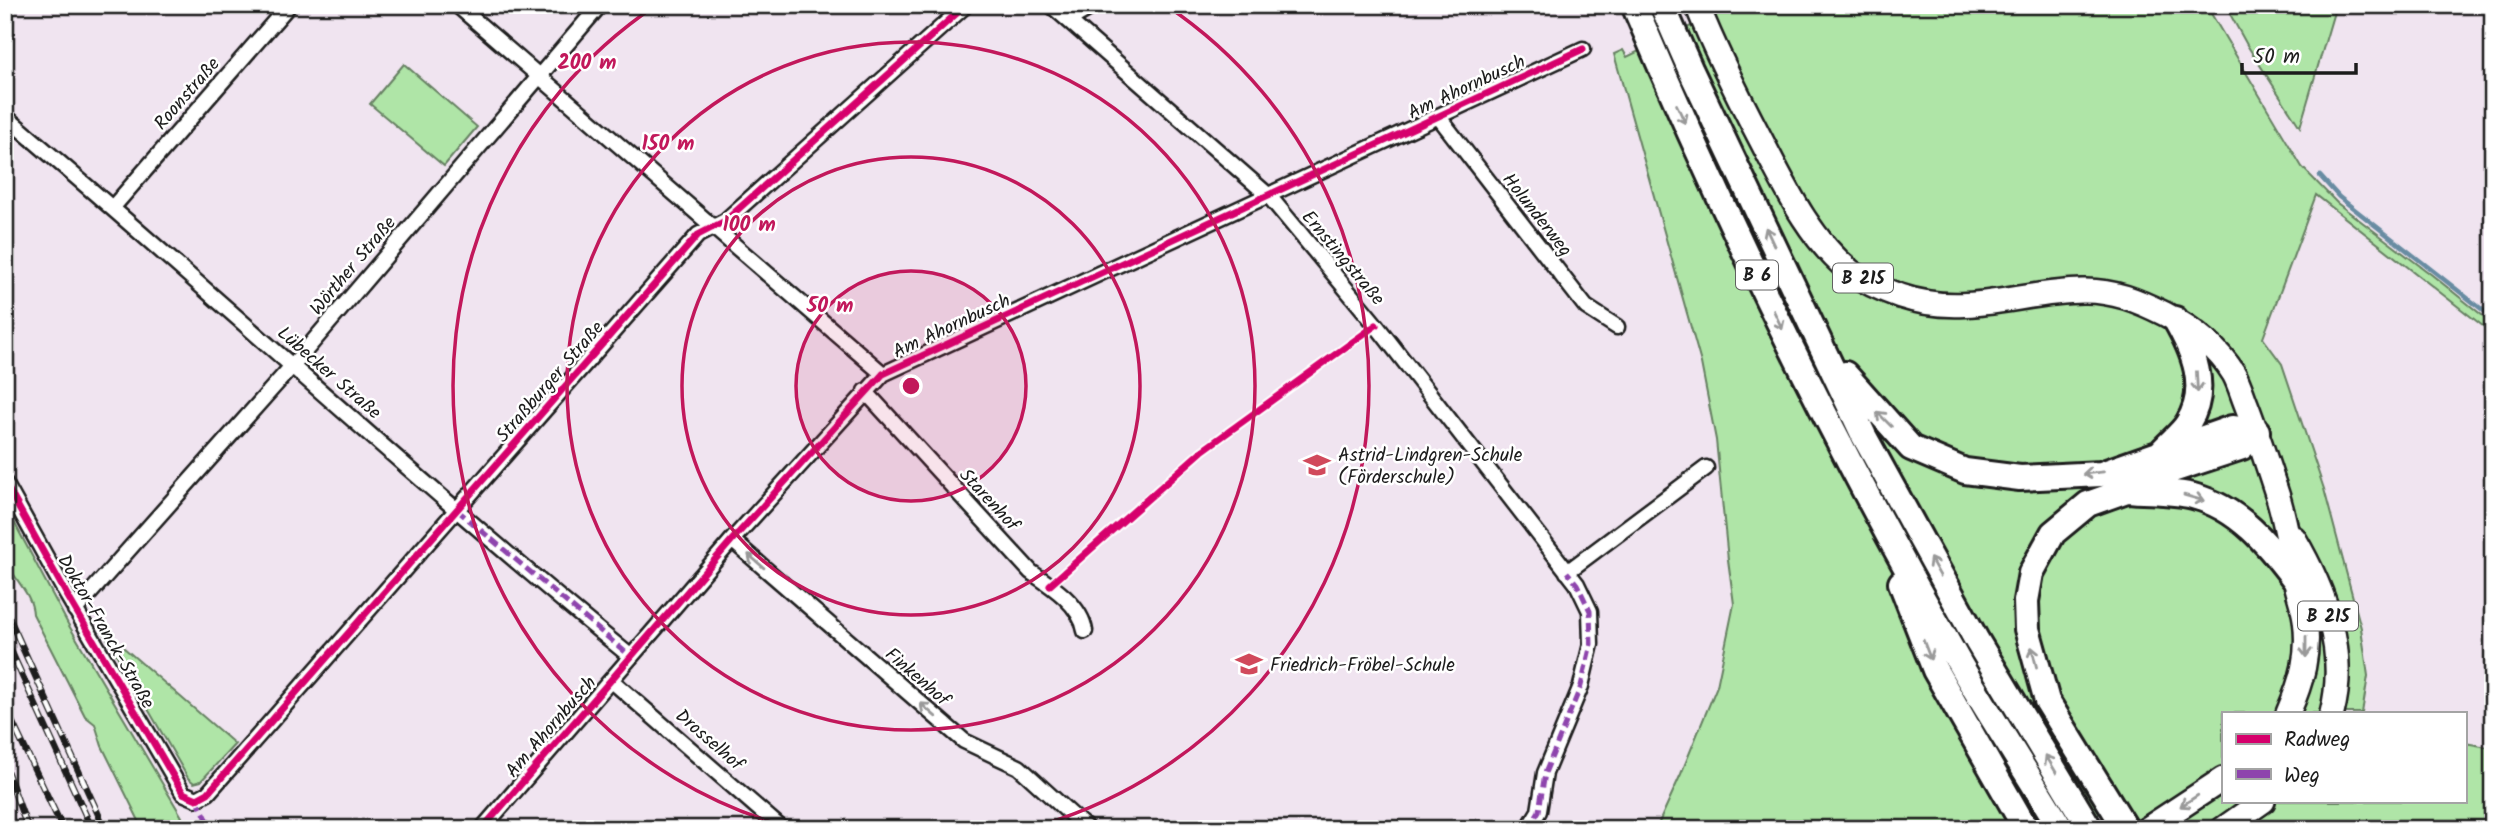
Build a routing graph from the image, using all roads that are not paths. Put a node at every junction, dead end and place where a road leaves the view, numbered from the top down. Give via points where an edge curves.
1 (289, 5) edge
2 (457, 5) edge
3 (600, 5) edge
4 (966, 5) edge
5 (1051, 5) edge
6 (1095, 5) edge
7 (1634, 5) edge
8 (1662, 5) edge
9 (1697, 5) edge
10 (1069, 20) junction
11 (1583, 49) dead end
12 (538, 76) junction
13 (5, 116) edge
14 (1438, 116) junction
15 (1269, 196) junction
16 (113, 207) junction
17 (712, 228) junction
18 (2175, 319) junction
19 (1617, 327) dead end
20 (1820, 343) junction
21 (293, 365) junction
22 (883, 374) junction
23 (865, 391) junction
24 (2257, 431) junction
25 (2158, 454) junction
26 (1706, 468) dead end
27 (5, 483) edge
28 (2127, 490) junction
29 (1867, 494) junction
30 (457, 510) junction
31 (2287, 526) junction
32 (732, 540) junction
33 (1567, 572) junction
34 (2295, 580) junction
35 (75, 610) junction
36 (1085, 631) dead end
37 (630, 656) junction
38 (611, 680) junction
39 (2288, 712) edge
40 (2332, 712) edge
41 (2222, 780) edge
42 (183, 793) joint
43 (2262, 802) edge
44 (2088, 825) edge
45 (482, 829) edge
46 (782, 829) edge
47 (1087, 829) edge
48 (1528, 829) edge
49 (2026, 829) edge
50 (2061, 829) edge
51 (2126, 829) edge
52 (2147, 829) edge
53 (2223, 829) edge

1 - 16 street, Roonstraße
2 - 12 street
3 - 12 street, Wörther Straße
4 - 17 street, Straßburger Straße
5 - 10 street, Ernstingstraße
6 - 10 street
7 -> 29 highway, B 6 via 1781,326
20 -> 8 highway, B 6
9 - 18 main road, B 215 via 1781,179 1817,237 1851,271 1881,289 1920,303 1982,305 2083,290 2134,299
10 - 15 street, Ernstingstraße
11 - 14 street, Am Ahornbusch
12 - 17 street
12 - 21 street, Wörther Straße
13 - 16 street, Lübecker Straße
14 - 15 street, Am Ahornbusch
14 - 19 street, Holunderweg via 1586,307
15 - 22 street, Am Ahornbusch
15 - 33 street, Ernstingstraße via 1376,325
16 - 21 street, Lübecker Straße
17 - 22 street
17 - 30 street, Straßburger Straße via 698,235
18 - 24 main road, B 215 via 2211,346 2235,375
18 -> 25 highway via 2193,354 2198,400 2188,424
25 -> 20 highway via 2101,474 2020,478 1965,471 1911,448
44 -> 20 highway, B 6 via 1923,546
21 - 30 street, Lübecker Straße
21 - 35 street, Wörther Straße
22 - 23 street, Am Ahornbusch
23 - 32 street, Am Ahornbusch
23 - 36 street, Starenhof via 1031,572 1083,617
24 - 25 highway via 2232,428
24 - 28 highway via 2242,447 2157,475
24 - 31 main road, B 215
26 - 33 street
27 - 35 street, Doktor-Franck-Straße
28 -> 34 highway via 2193,496 2239,516
51 -> 28 highway via 2047,701 2027,629 2026,601 2031,573 2053,533 2088,504
29 -> 49 highway via 1935,670
29 - 50 highway, B 6 via 1962,666
30 - 37 street, Lübecker Straße
30 - 42 street, Straßburger Straße via 208,793 197,799
31 - 34 main road, B 215
31 - 40 main road, B 215 via 2314,573 2334,632 2338,661
32 - 37 street, Am Ahornbusch
47 -> 32 street, Finkenhof via 1019,767 964,740 944,724
33 - 48 street, Ernstingstraße via 1590,611 1591,644 1581,686 1545,773 1539,811
34 -> 39 main road, B 215 via 2308,654
35 - 42 street, Doktor-Franck-Straße
37 - 38 street, Am Ahornbusch
38 - 45 street, Am Ahornbusch
38 - 46 street, Drosselhof
41 -> 52 main road
43 - 53 main road

